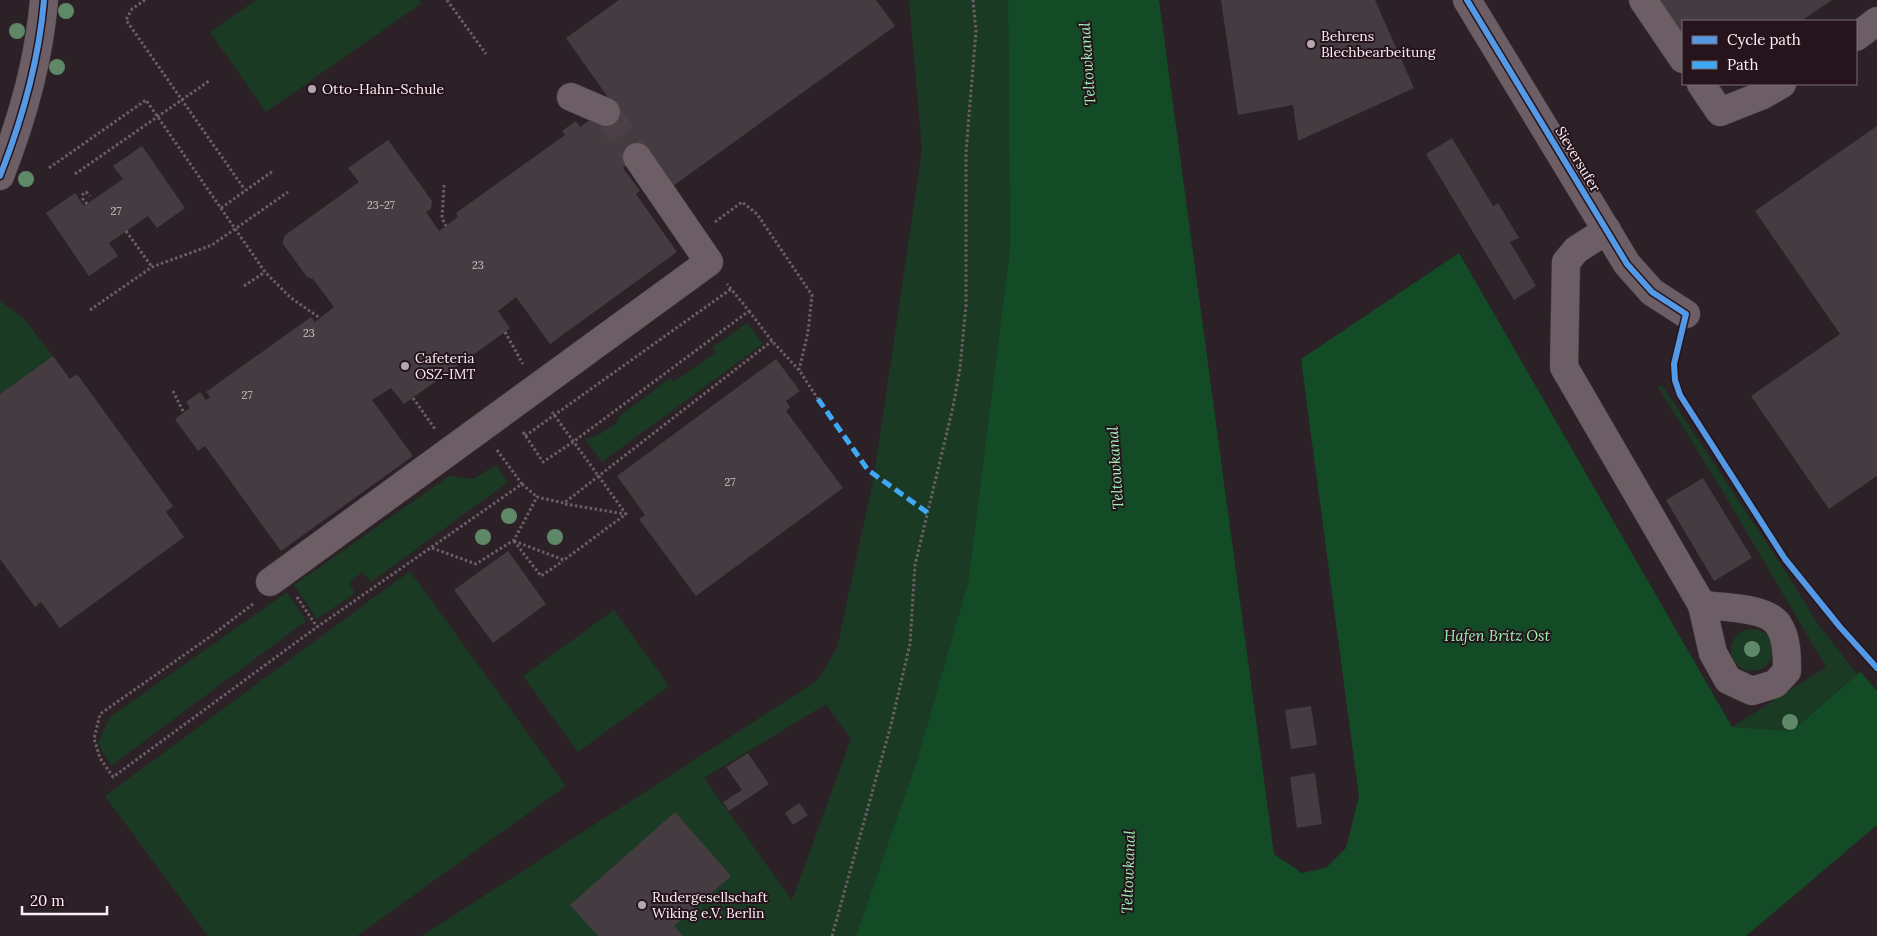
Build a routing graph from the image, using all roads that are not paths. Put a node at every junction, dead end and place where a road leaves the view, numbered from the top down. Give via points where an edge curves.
1 (44, 0) edge
2 (1467, 0) edge
3 (1643, 0) edge
4 (1877, 21) edge
5 (1857, 36) edge
6 (1682, 57) edge
7 (1702, 85) edge
8 (1780, 85) edge
9 (571, 97) dead end
10 (606, 112) tunnel mouth
11 (638, 157) tunnel mouth
12 (0, 176) edge
13 (1607, 230) junction
14 (1686, 314) dead end
15 (276, 578) road end
16 (1702, 605) dead end

1 - 12 street via 42,27 30,83
2 - 13 street, Sieversufer
3 - 6 street
4 - 5 street
7 - 8 street via 1720,112
9 - 10 street
11 - 15 street via 709,262
13 - 14 street, Sieversufer via 1627,264 1652,292
13 - 16 street via 1576,250 1566,262 1564,367

